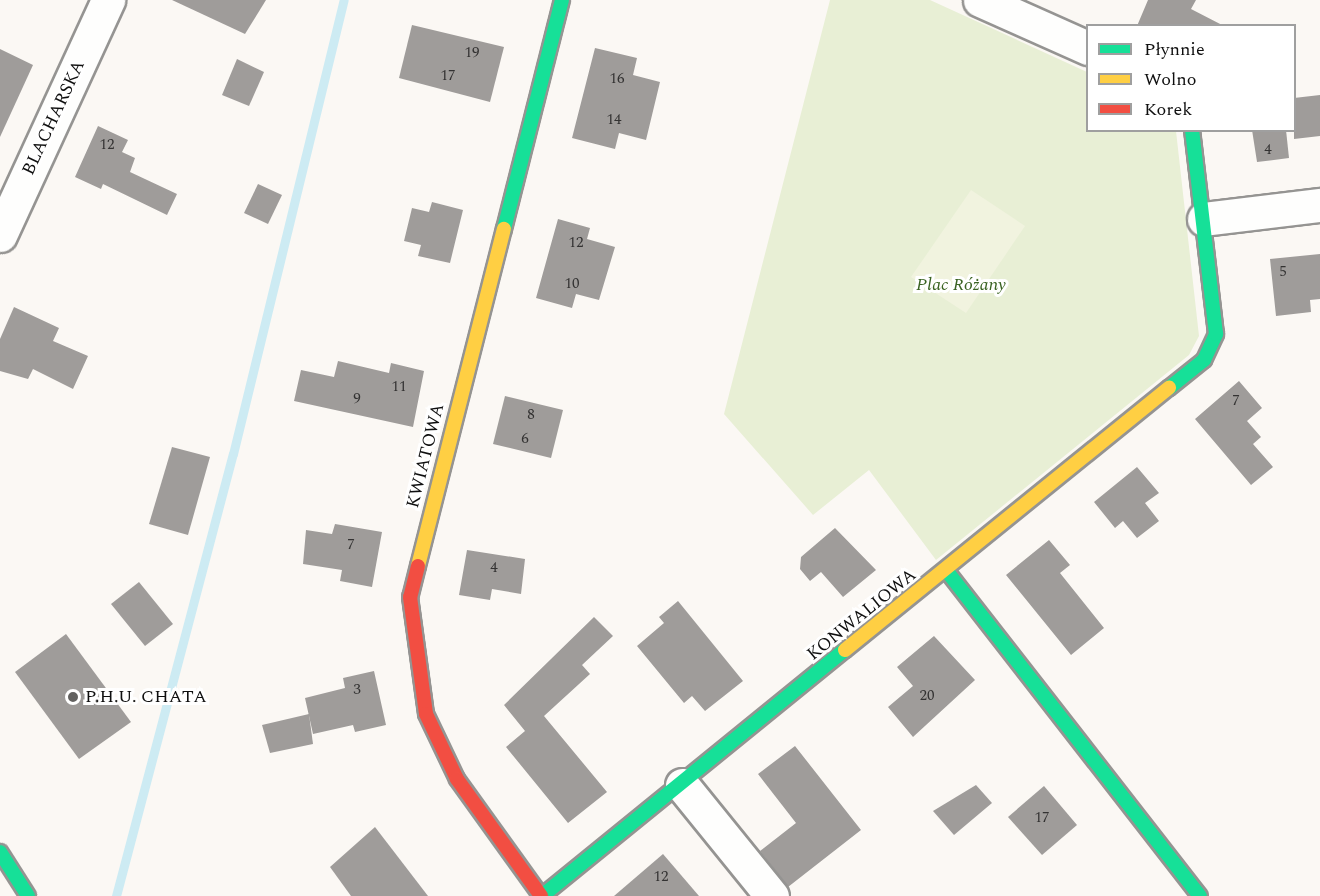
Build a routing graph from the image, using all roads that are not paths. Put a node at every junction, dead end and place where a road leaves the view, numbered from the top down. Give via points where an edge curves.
1 (108, 0) edge
2 (562, 0) edge
3 (980, 0) edge
4 (1086, 47) edge
5 (1191, 132) edge
6 (1320, 205) edge
7 (1204, 219) junction
8 (0, 236) edge
9 (946, 570) junction
10 (682, 785) junction
11 (0, 852) edge
12 (28, 896) edge
13 (541, 896) edge
14 (772, 896) edge
15 (1200, 896) edge

1 - 8 street, BLACHARSKA
2 - 13 street, KWIATOWA via 410,597 414,655 426,714 457,779
3 - 4 street
5 - 7 street
6 - 7 street
7 - 9 street, KONWALIOWA via 1216,334 1204,360
9 - 10 street, KONWALIOWA
9 - 15 street
10 - 13 street, KONWALIOWA
10 - 14 street
11 - 12 street

